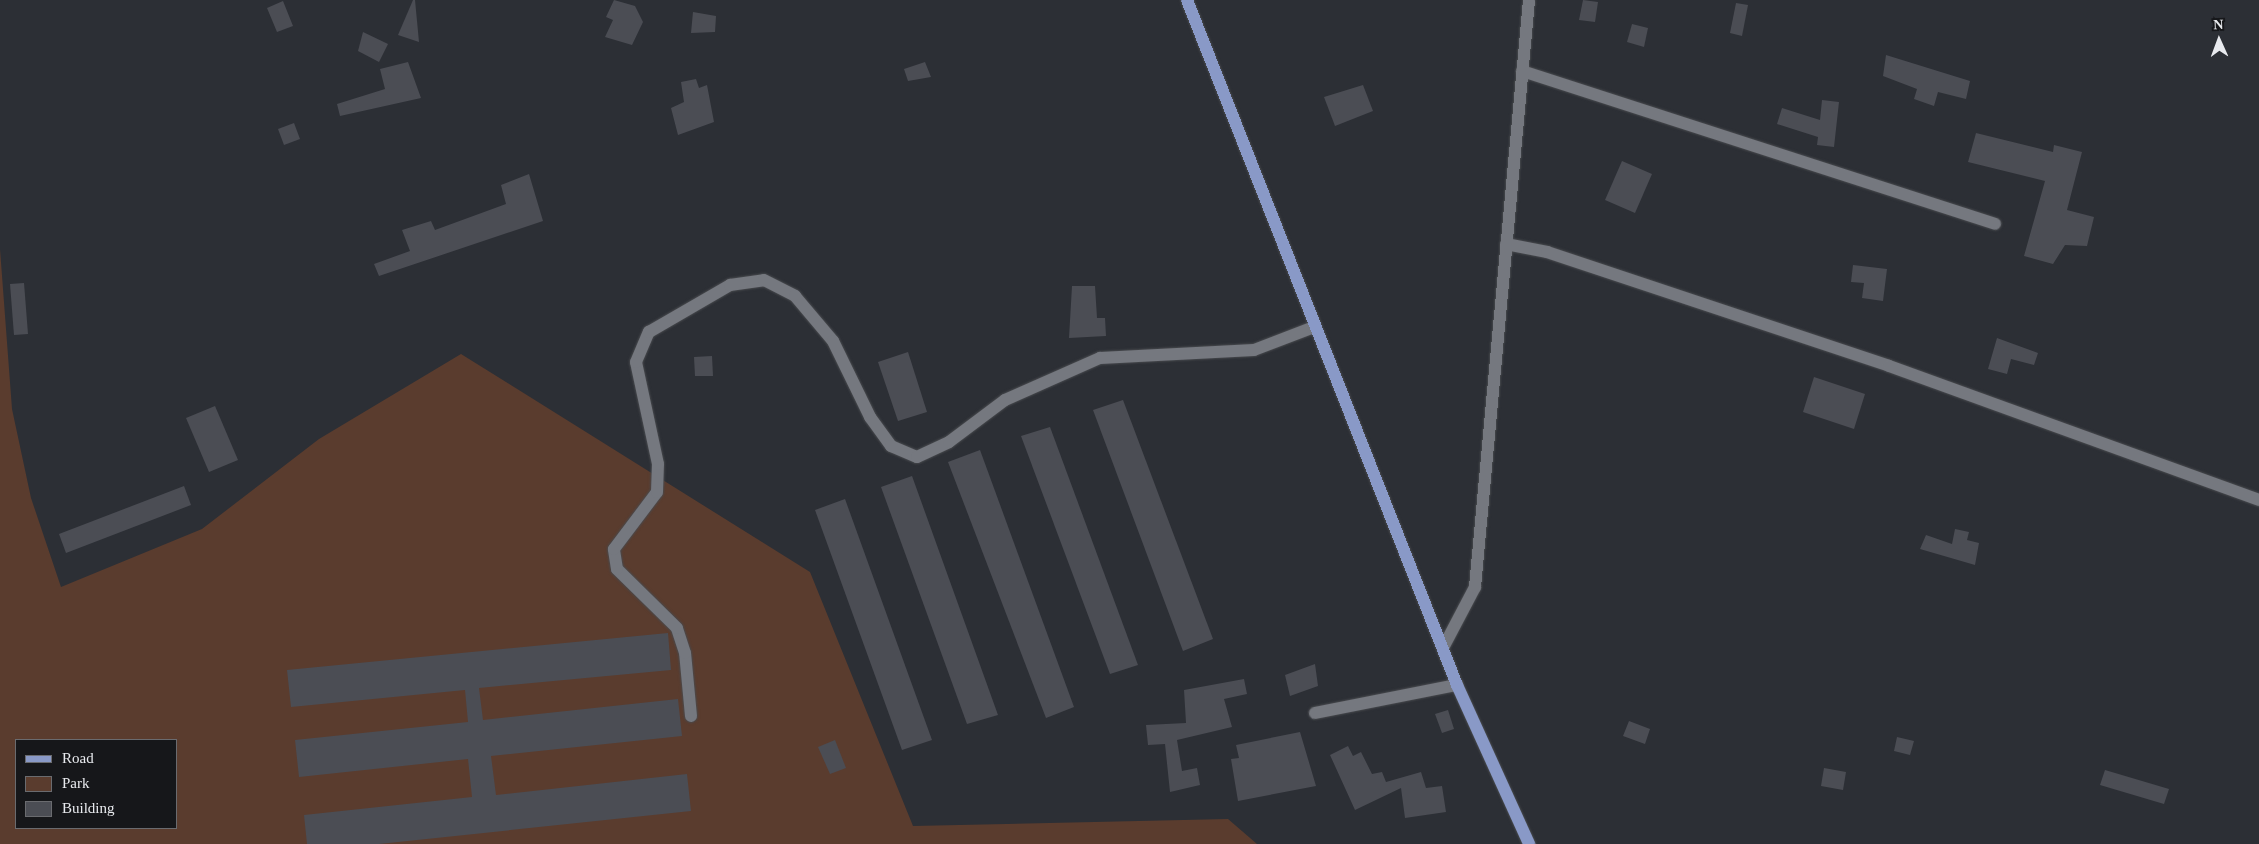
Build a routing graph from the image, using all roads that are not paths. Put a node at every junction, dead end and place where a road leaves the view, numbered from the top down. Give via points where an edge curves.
1 (1187, 0) edge
2 (1529, 0) edge
3 (1522, 71) junction
4 (1996, 224) dead end
5 (1506, 244) junction
6 (1314, 327) junction
7 (2259, 500) edge
8 (1443, 648) junction
9 (1457, 685) junction
10 (1315, 713) dead end
11 (691, 716) dead end
12 (1529, 844) edge

1 - 6 main road
2 - 3 street
3 - 4 street
3 - 5 street
5 - 7 street via 1547,252 1889,366
5 - 8 street via 1475,587
6 - 8 main road
6 - 11 street via 1254,350 1100,358 1005,400 949,442 917,457 891,446 870,417 833,341 795,296 764,280 730,285 649,332 636,362 658,464 657,492 614,549 616,569 677,628 685,653
8 - 9 main road
9 - 10 street
9 - 12 main road

